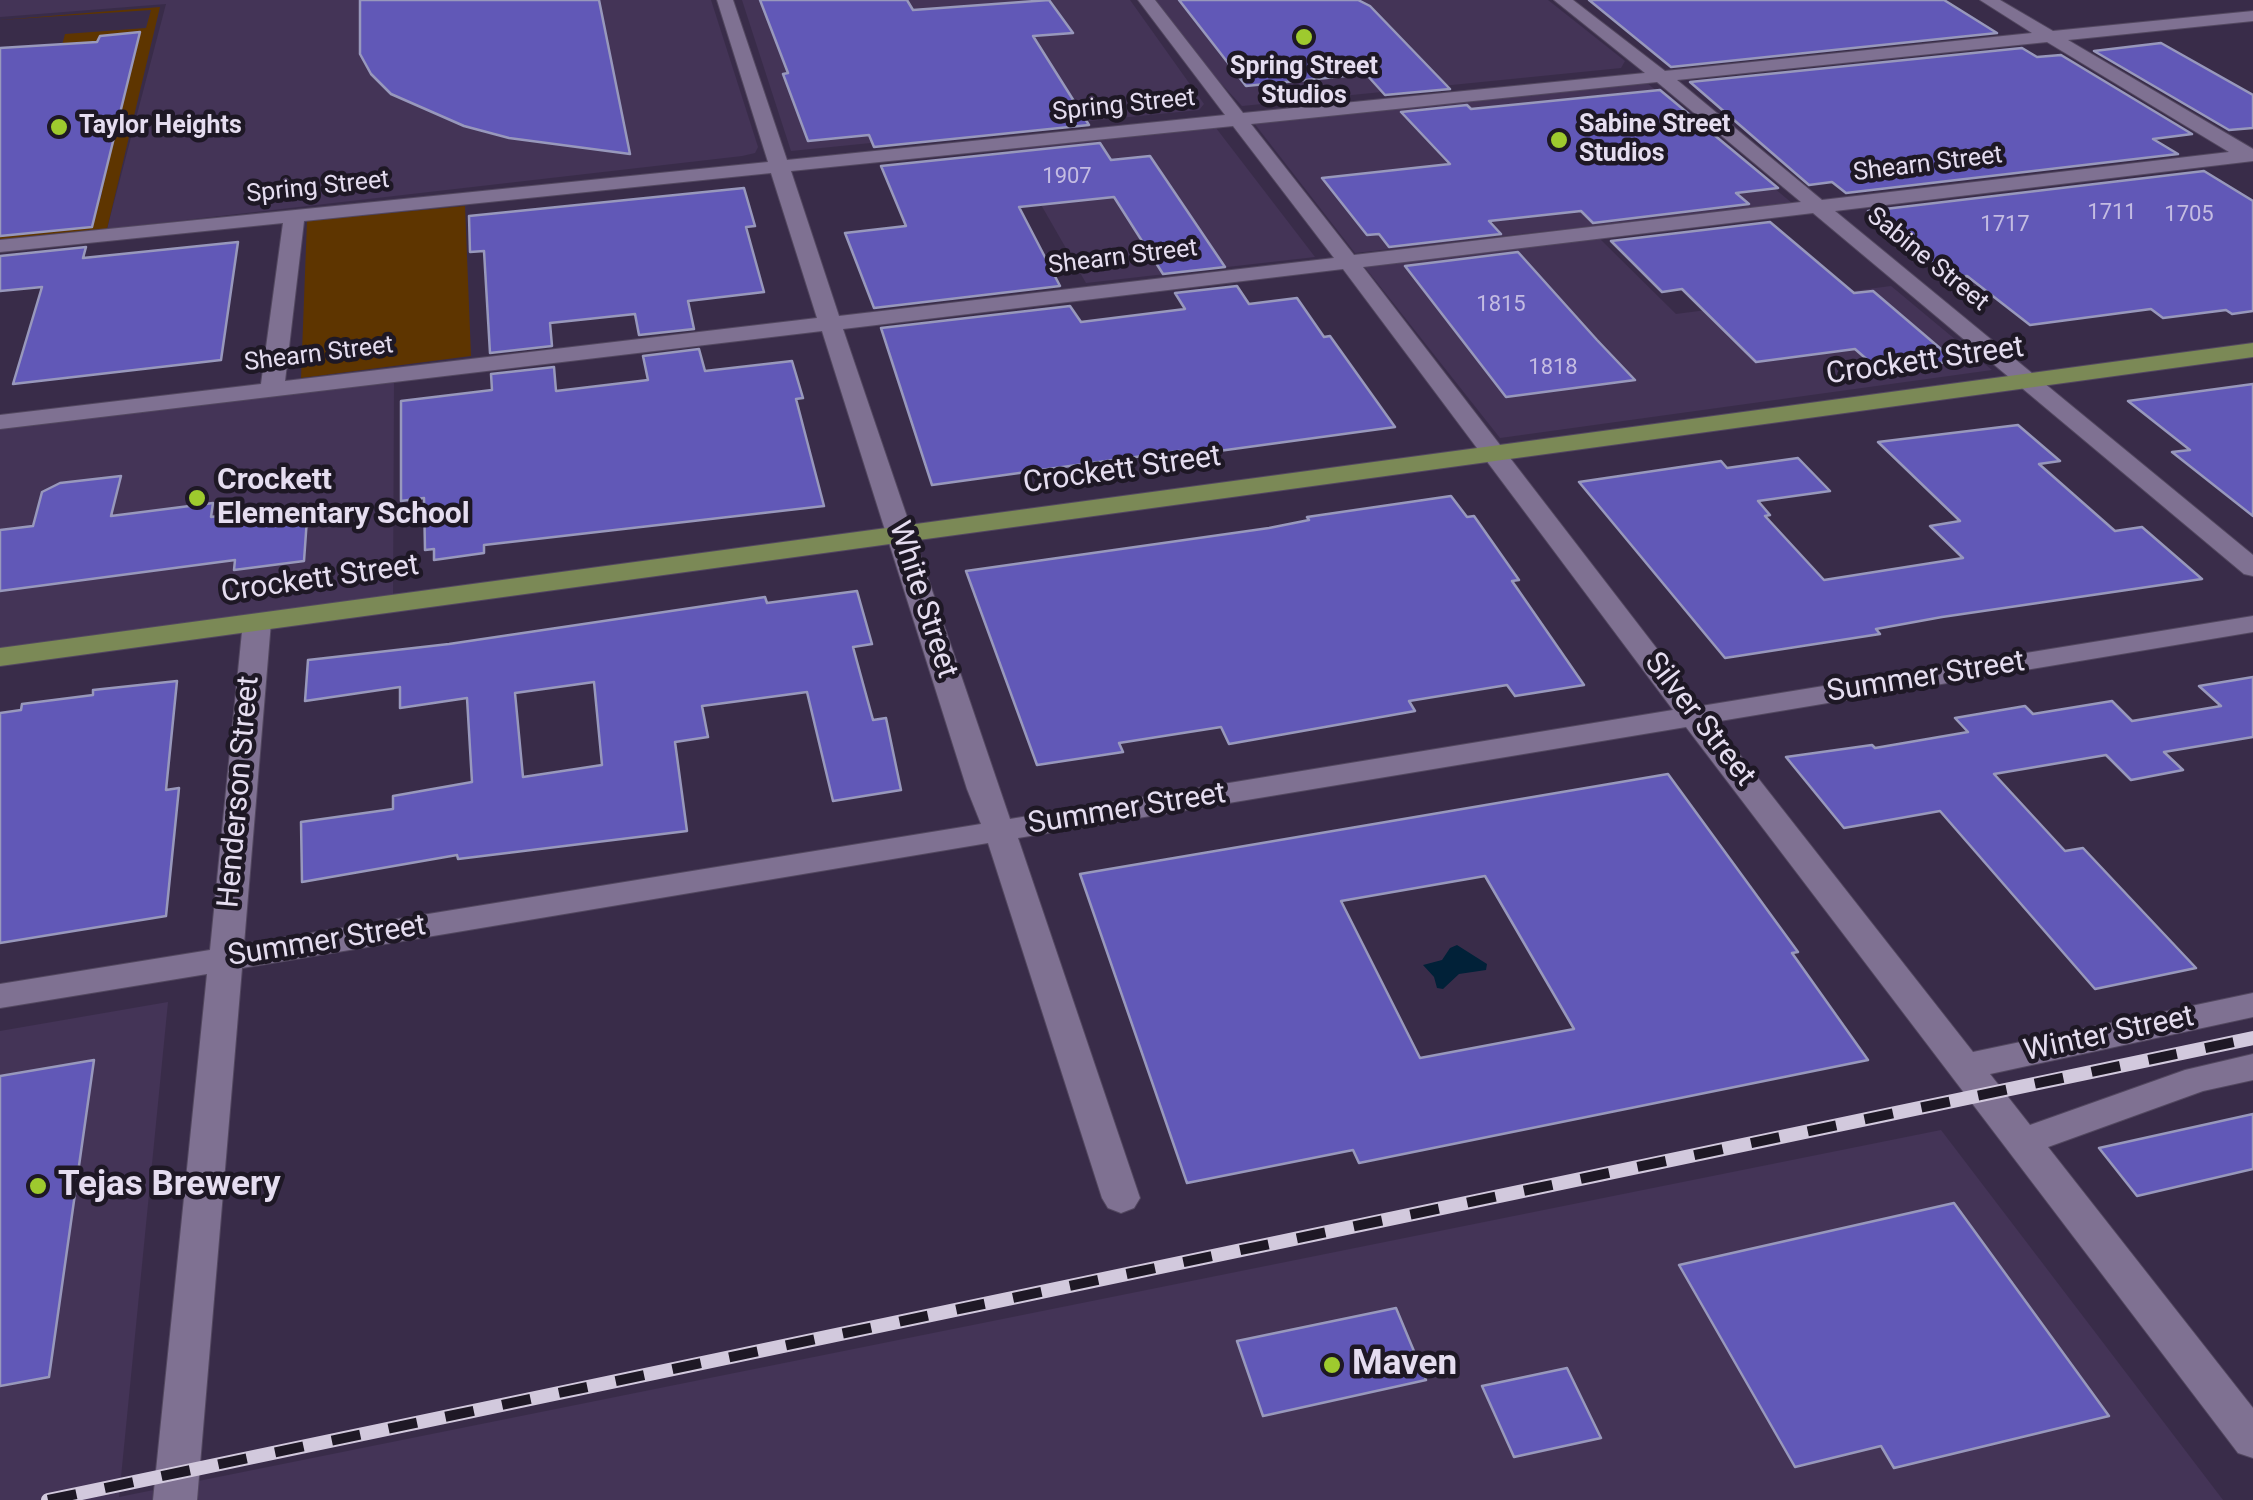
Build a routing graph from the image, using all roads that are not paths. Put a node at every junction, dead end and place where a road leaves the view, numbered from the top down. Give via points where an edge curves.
1 (725, 0) edge
2 (1146, 0) edge
3 (1562, 0) edge
4 (1988, 0) edge
5 (2253, 16) edge
6 (2053, 37) junction
7 (1661, 77) junction
8 (1238, 120) junction
9 (2252, 156) edge
10 (780, 166) junction
11 (1817, 206) junction
12 (294, 216) junction
13 (0, 246) edge
14 (1346, 260) junction
15 (832, 320) junction
16 (2253, 350) edge
17 (2028, 380) junction
18 (272, 389) junction
19 (0, 422) edge
20 (1494, 453) junction
21 (901, 534) junction
22 (2253, 568) edge
23 (257, 622) junction
24 (2253, 624) edge
25 (0, 656) edge
26 (1697, 716) junction
27 (1000, 831) junction
28 (225, 959) junction
29 (0, 996) edge
30 (2253, 1005) edge
31 (1966, 1066) junction
32 (2253, 1067) edge
33 (2023, 1142) junction
34 (1121, 1198) dead end
35 (2253, 1440) edge
36 (174, 1500) edge

1 - 10 street, White Street
2 - 8 street, Silver Street
3 - 7 street, Sabine Street
4 - 6 street
5 - 6 street, Spring Street
6 - 7 street, Spring Street
6 - 9 street
7 - 8 street, Spring Street
7 - 11 street, Sabine Street
8 - 10 street, Spring Street
8 - 14 street, Silver Street
9 - 11 street, Shearn Street
10 - 12 street, Spring Street
10 - 15 street, White Street
11 - 14 street, Shearn Street
11 - 17 street, Sabine Street
12 - 13 street, Spring Street
12 - 18 street
14 - 15 street, Shearn Street
14 - 20 street, Silver Street
15 - 18 street, Shearn Street
15 - 21 street, White Street
16 - 17 main road, Crockett Street
17 - 20 main road, Crockett Street
17 - 22 street, Sabine Street
18 - 19 street, Shearn Street
20 - 21 main road, Crockett Street
20 - 26 street, Silver Street
21 - 23 main road, Crockett Street
21 - 27 street, White Street
23 - 25 main road, Crockett Street
23 - 28 street, Henderson Street
24 - 26 street, Summer Street
26 - 27 street, Summer Street
26 - 31 street, Silver Street
27 - 28 street, Summer Street
27 - 34 street, White Street
28 - 29 street, Summer Street
28 - 36 street, Henderson Street
30 - 31 street, Winter Street
31 - 33 street, Silver Street
32 - 33 street, Winter Street via 2182,1084
33 - 35 street, Silver Street

